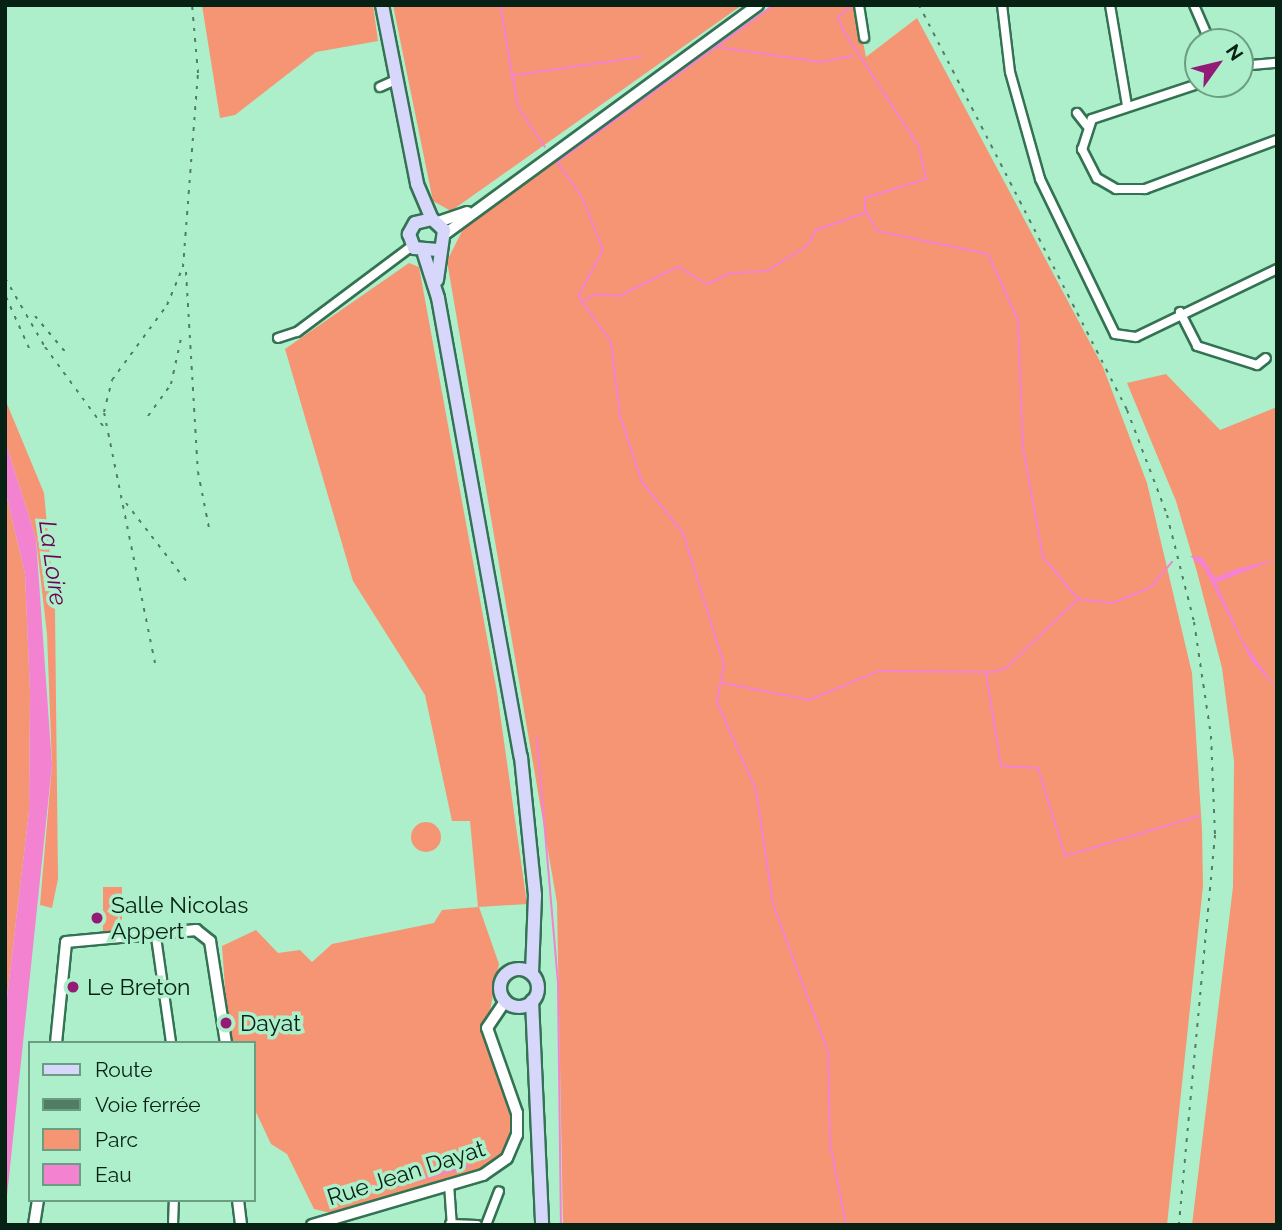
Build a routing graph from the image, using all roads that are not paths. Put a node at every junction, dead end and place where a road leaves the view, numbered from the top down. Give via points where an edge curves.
1 (382, 5) edge
2 (758, 5) edge
3 (859, 5) edge
4 (1002, 5) edge
5 (1110, 5) edge
6 (1194, 5) edge
7 (1204, 28) edge
8 (864, 38) dead end
9 (1277, 63) edge
10 (1254, 65) edge
11 (396, 80) junction
12 (380, 87) dead end
13 (1184, 88) edge
14 (1126, 106) junction
15 (1077, 113) dead end
16 (1087, 126) junction
17 (1277, 140) edge
18 (417, 184) junction
19 (415, 223) junction
20 (438, 225) junction
21 (412, 246) junction
22 (438, 250) junction
23 (424, 254) junction
24 (1277, 269) edge
25 (438, 298) junction
26 (1180, 312) junction
27 (278, 338) dead end
28 (1266, 359) dead end
29 (156, 937) junction
30 (532, 941) junction
31 (515, 969) junction
32 (532, 974) junction
33 (532, 1001) junction
34 (510, 1004) junction
35 (535, 1035) junction
36 (56, 1041) edge
37 (171, 1041) edge
38 (226, 1041) edge
39 (449, 1184) junction
40 (499, 1191) dead end
41 (38, 1202) edge
42 (174, 1202) edge
43 (238, 1202) edge
44 (449, 1224) edge
45 (34, 1225) edge
46 (173, 1225) edge
47 (240, 1225) edge
48 (312, 1225) edge
49 (477, 1225) edge
50 (486, 1225) edge
51 (542, 1225) edge

1 - 11 main road
2 - 20 street via 473,209
3 - 8 street
4 - 26 street via 1010,72 1047,198 1115,334 1129,339
5 - 14 street
6 - 7 street
9 - 10 street
11 - 12 street
11 - 18 main road
13 - 14 street
14 - 16 street via 1099,115
15 - 16 street
16 - 17 street via 1082,149 1090,168 1107,184 1130,191
18 - 19 main road
18 - 20 main road
19 - 20 main road
19 - 21 main road
20 - 22 main road
21 - 23 main road
21 - 27 street via 297,332
22 - 23 main road
22 - 25 main road
23 - 25 main road
24 - 26 street
25 - 30 main road via 521,757 535,895
26 - 28 street via 1197,346 1257,365
29 - 36 street via 66,942
29 - 37 street
29 - 38 street via 201,931 210,941
30 - 31 main road
30 - 32 main road
31 - 32 main road
31 - 34 main road via 500,982
32 - 33 main road via 537,986
33 - 34 main road
33 - 35 main road
34 - 35 main road
34 - 39 street, Rue Jean Dayat via 489,1017 487,1033 517,1113 516,1140 494,1170
35 - 51 main road
39 - 44 street
39 - 48 street, Rue Jean Dayat
40 - 50 street
41 - 45 street
42 - 46 street
43 - 47 street
44 - 49 street

